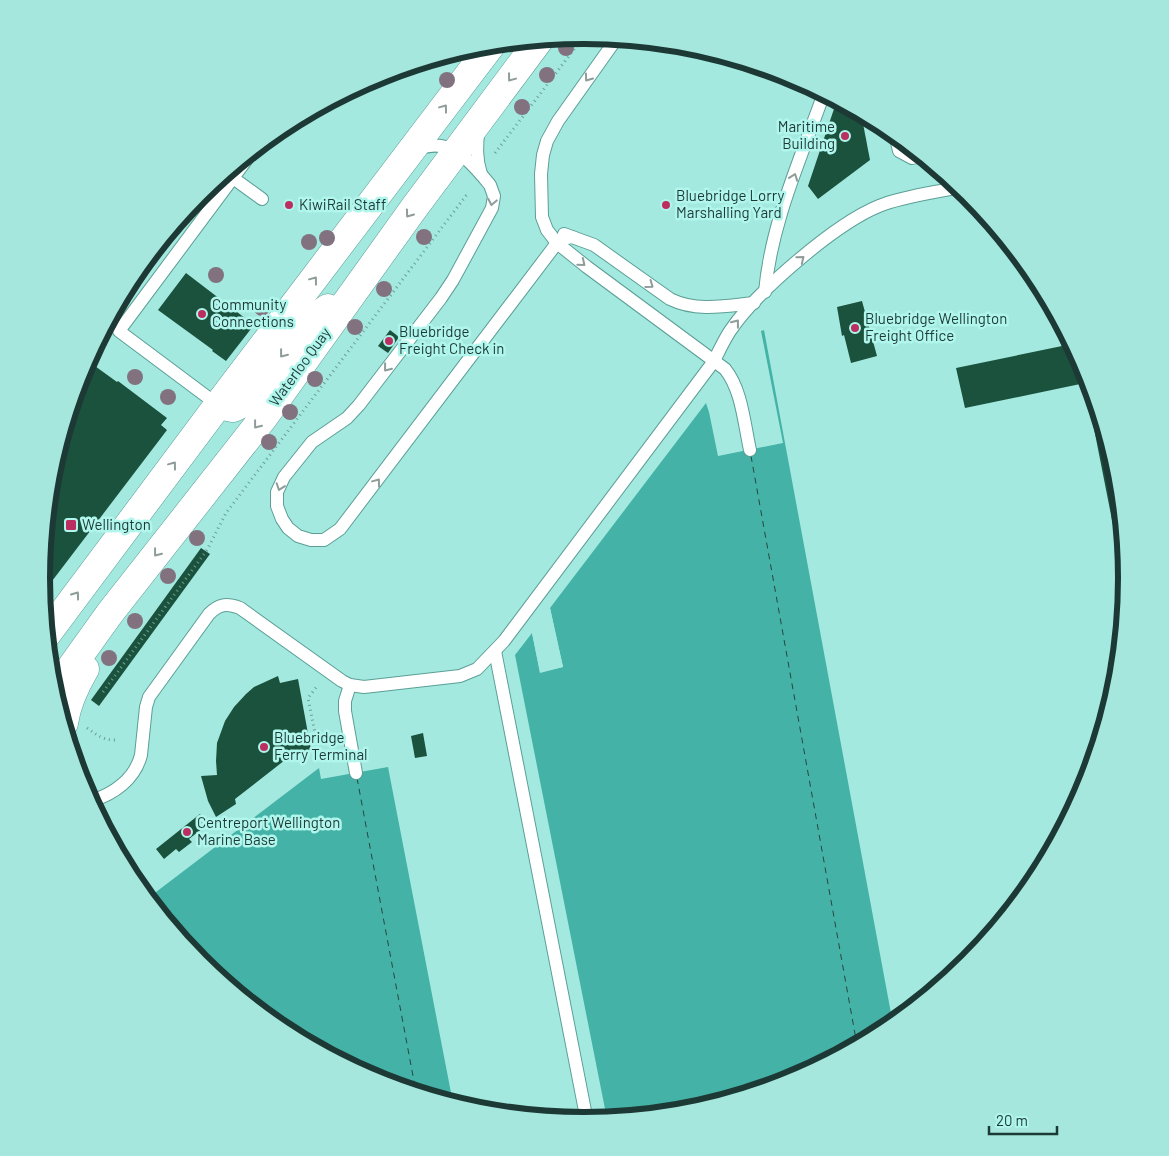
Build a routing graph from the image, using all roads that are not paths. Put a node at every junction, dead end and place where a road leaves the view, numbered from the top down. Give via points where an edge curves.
1 (612, 45) edge
2 (535, 46) edge
3 (485, 53) edge
4 (822, 99) edge
5 (482, 117) junction
6 (898, 146) edge
7 (456, 151) junction
8 (411, 152) junction
9 (914, 157) edge
10 (238, 171) edge
11 (481, 174) junction
12 (233, 178) junction
13 (951, 190) edge
14 (262, 199) dead end
15 (547, 230) junction
16 (572, 237) junction
17 (557, 243) junction
18 (358, 286) junction
19 (765, 292) junction
20 (754, 303) junction
21 (714, 361) junction
22 (218, 405) junction
23 (750, 450) dead end
24 (110, 613) junction
25 (53, 627) edge
26 (495, 651) junction
27 (61, 681) edge
28 (350, 685) junction
29 (67, 709) edge
30 (356, 773) dead end
31 (98, 799) edge
32 (585, 1112) edge

1 -> 15 lane via 547,141 541,192 542,217
2 -> 5 main road, Waterloo Quay
8 -> 3 main road
19 -> 4 lane via 768,261 778,222
5 - 7 main road, Waterloo Quay
5 - 11 lane via 477,149
6 - 9 lane via 899,151
7 - 8 lane via 433,145
7 - 11 lane
7 -> 18 main road, Waterloo Quay
22 -> 8 main road
10 - 12 lane
11 -> 17 lane via 493,191 493,203 441,298 359,405 312,442 284,476 277,492 277,506 288,528 311,540 324,540 340,529
12 - 14 lane
12 - 22 lane via 119,331
19 -> 13 lane via 854,219 897,200
15 - 16 lane
15 - 17 lane
16 - 17 lane
16 -> 20 lane via 594,245 680,304 708,307
17 -> 21 lane
18 -> 22 main road via 307,324 246,402 233,408
18 -> 24 main road, Waterloo Quay via 264,416
19 - 20 lane
21 -> 20 lane via 730,331
21 - 23 lane via 732,378
21 - 26 lane
25 -> 22 main road
24 - 27 main road, Waterloo Quay
24 - 29 main road
26 - 28 lane via 477,669 460,676 364,687
26 - 32 lane
28 - 30 lane via 345,711
28 - 31 lane via 240,608 224,604 216,607 150,697 141,754 135,769 124,784

